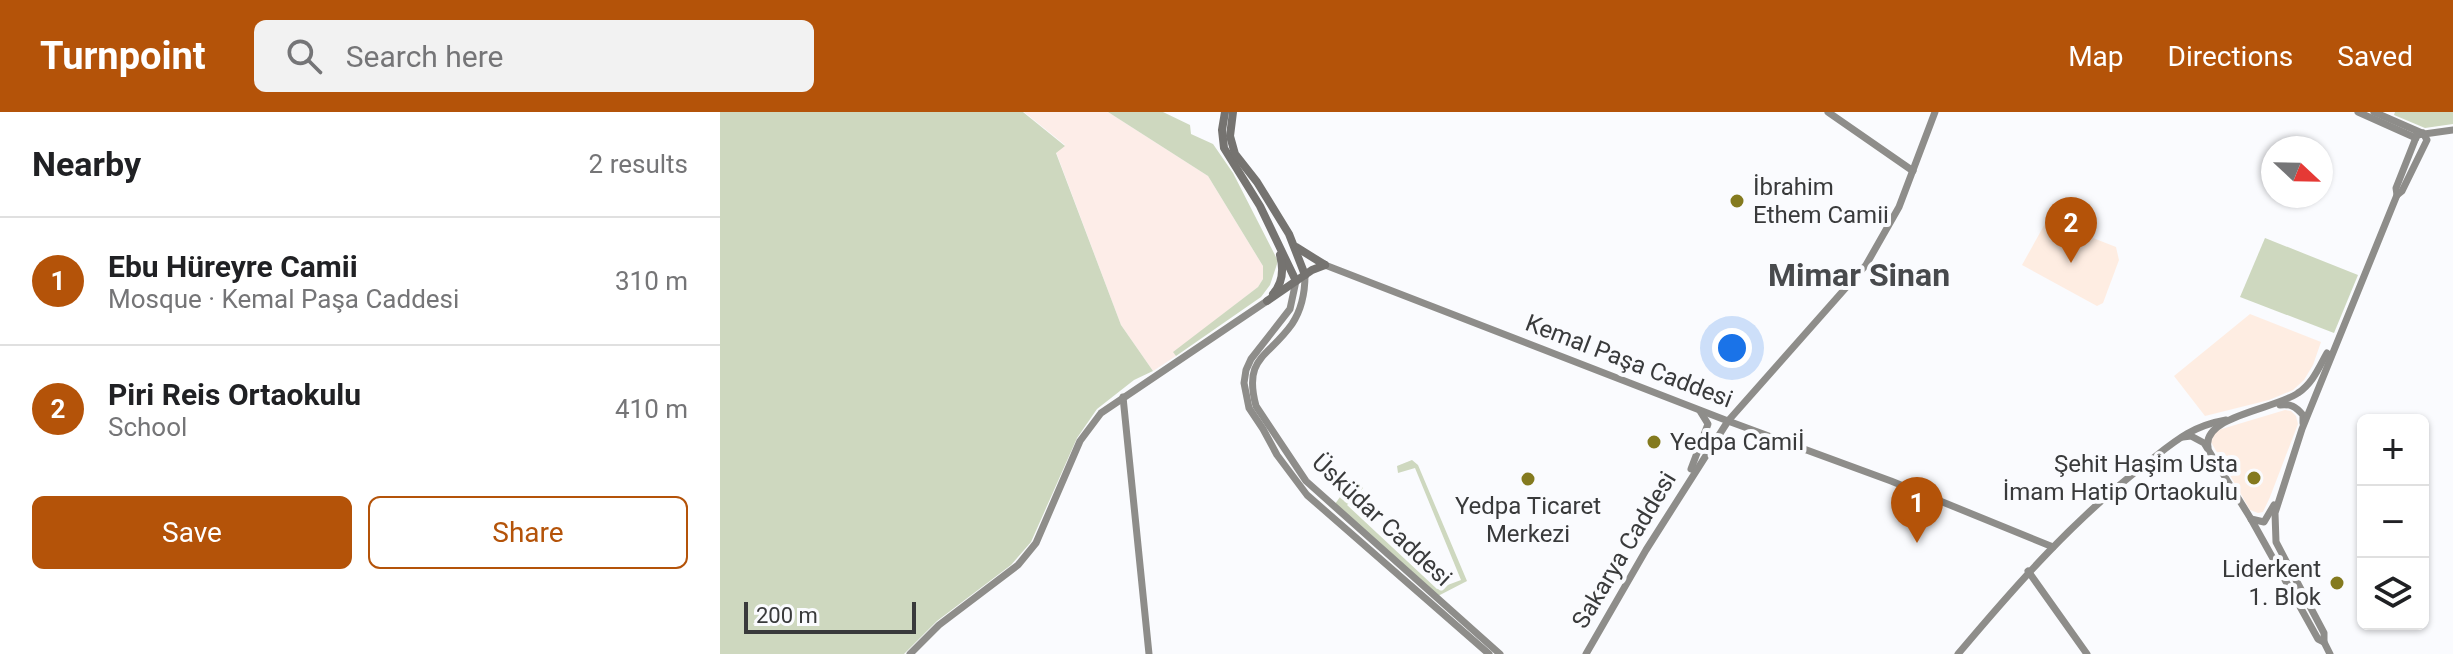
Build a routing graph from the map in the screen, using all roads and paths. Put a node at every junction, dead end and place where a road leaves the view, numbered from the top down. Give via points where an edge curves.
1 (1225, 112) edge
2 (1233, 112) edge
3 (1828, 112) edge
4 (1935, 112) edge
5 (2358, 112) edge
6 (2374, 112) edge
7 (2453, 132) edge
8 (2421, 137) junction
9 (1913, 171) junction
10 (1278, 242) junction
11 (1295, 247) junction
12 (1313, 259) junction
13 (1301, 262) junction
14 (1325, 265) junction
15 (1305, 275) junction
16 (1294, 277) junction
17 (1281, 290) junction
18 (1294, 293) junction
19 (1267, 301) joint
20 (2338, 338) junction
21 (1123, 397) junction
22 (2274, 406) junction
23 (1699, 409) junction
24 (2226, 420) junction
25 (1728, 421) junction
26 (2302, 429) junction
27 (2180, 438) junction
28 (2213, 459) junction
29 (1685, 486) junction
30 (2278, 499) junction
31 (2251, 519) junction
32 (1356, 532) junction
33 (2053, 547) junction
34 (2028, 571) junction
35 (2324, 642) junction
36 (910, 654) edge
37 (1149, 654) edge
38 (1489, 654) edge
39 (1500, 654) edge
40 (1586, 654) edge
41 (1958, 654) edge
42 (2087, 654) edge
43 (2330, 654) edge

1 - 10 main road via 1224,148
2 - 11 main road via 1230,136 1235,154
3 - 9 main road
4 - 9 main road, Sakarya Caddesi
5 - 8 main road
6 - 8 main road
7 - 8 main road
8 - 20 main road
9 - 25 main road, Sakarya Caddesi via 1866,265
10 - 16 main road
10 - 17 main road
11 - 12 main road
11 - 13 main road
12 - 13 main road
12 - 14 main road
13 - 15 main road
13 - 16 main road
14 - 15 main road
14 - 23 main road, Kemal Paşa Caddesi
15 - 16 main road
15 - 32 main road, Üsküdar Caddesi via 1298,314 1259,359 1252,393 1299,472
16 - 17 main road
16 - 18 main road, Üsküdar Caddesi
17 - 18 main road
17 - 19 main road
18 - 32 main road, Üsküdar Caddesi via 1282,322 1251,359 1245,396 1297,483
19 - 21 main road
20 - 22 main road via 2310,383
20 - 26 main road
21 - 36 main road via 1101,413 1080,441 1036,543 1018,565
21 - 37 main road
22 - 24 main road
22 - 26 main road via 2296,407 2303,415
23 - 25 main road, Kemal Paşa Caddesi
23 - 29 main road via 1708,424
24 - 27 main road via 2204,423
24 - 28 main road via 2208,438
25 - 29 main road, Sakarya Caddesi
25 - 33 main road, Kemal Paşa Caddesi
26 - 30 main road
27 - 28 main road via 2197,438
27 - 33 main road via 2109,492
28 - 31 main road
29 - 40 main road, Sakarya Caddesi
30 - 31 main road via 2264,522
30 - 35 main road via 2276,542
31 - 35 main road
32 - 38 main road, Üsküdar Caddesi
32 - 39 main road, Üsküdar Caddesi
33 - 34 main road
34 - 41 main road
34 - 42 main road
35 - 43 main road

